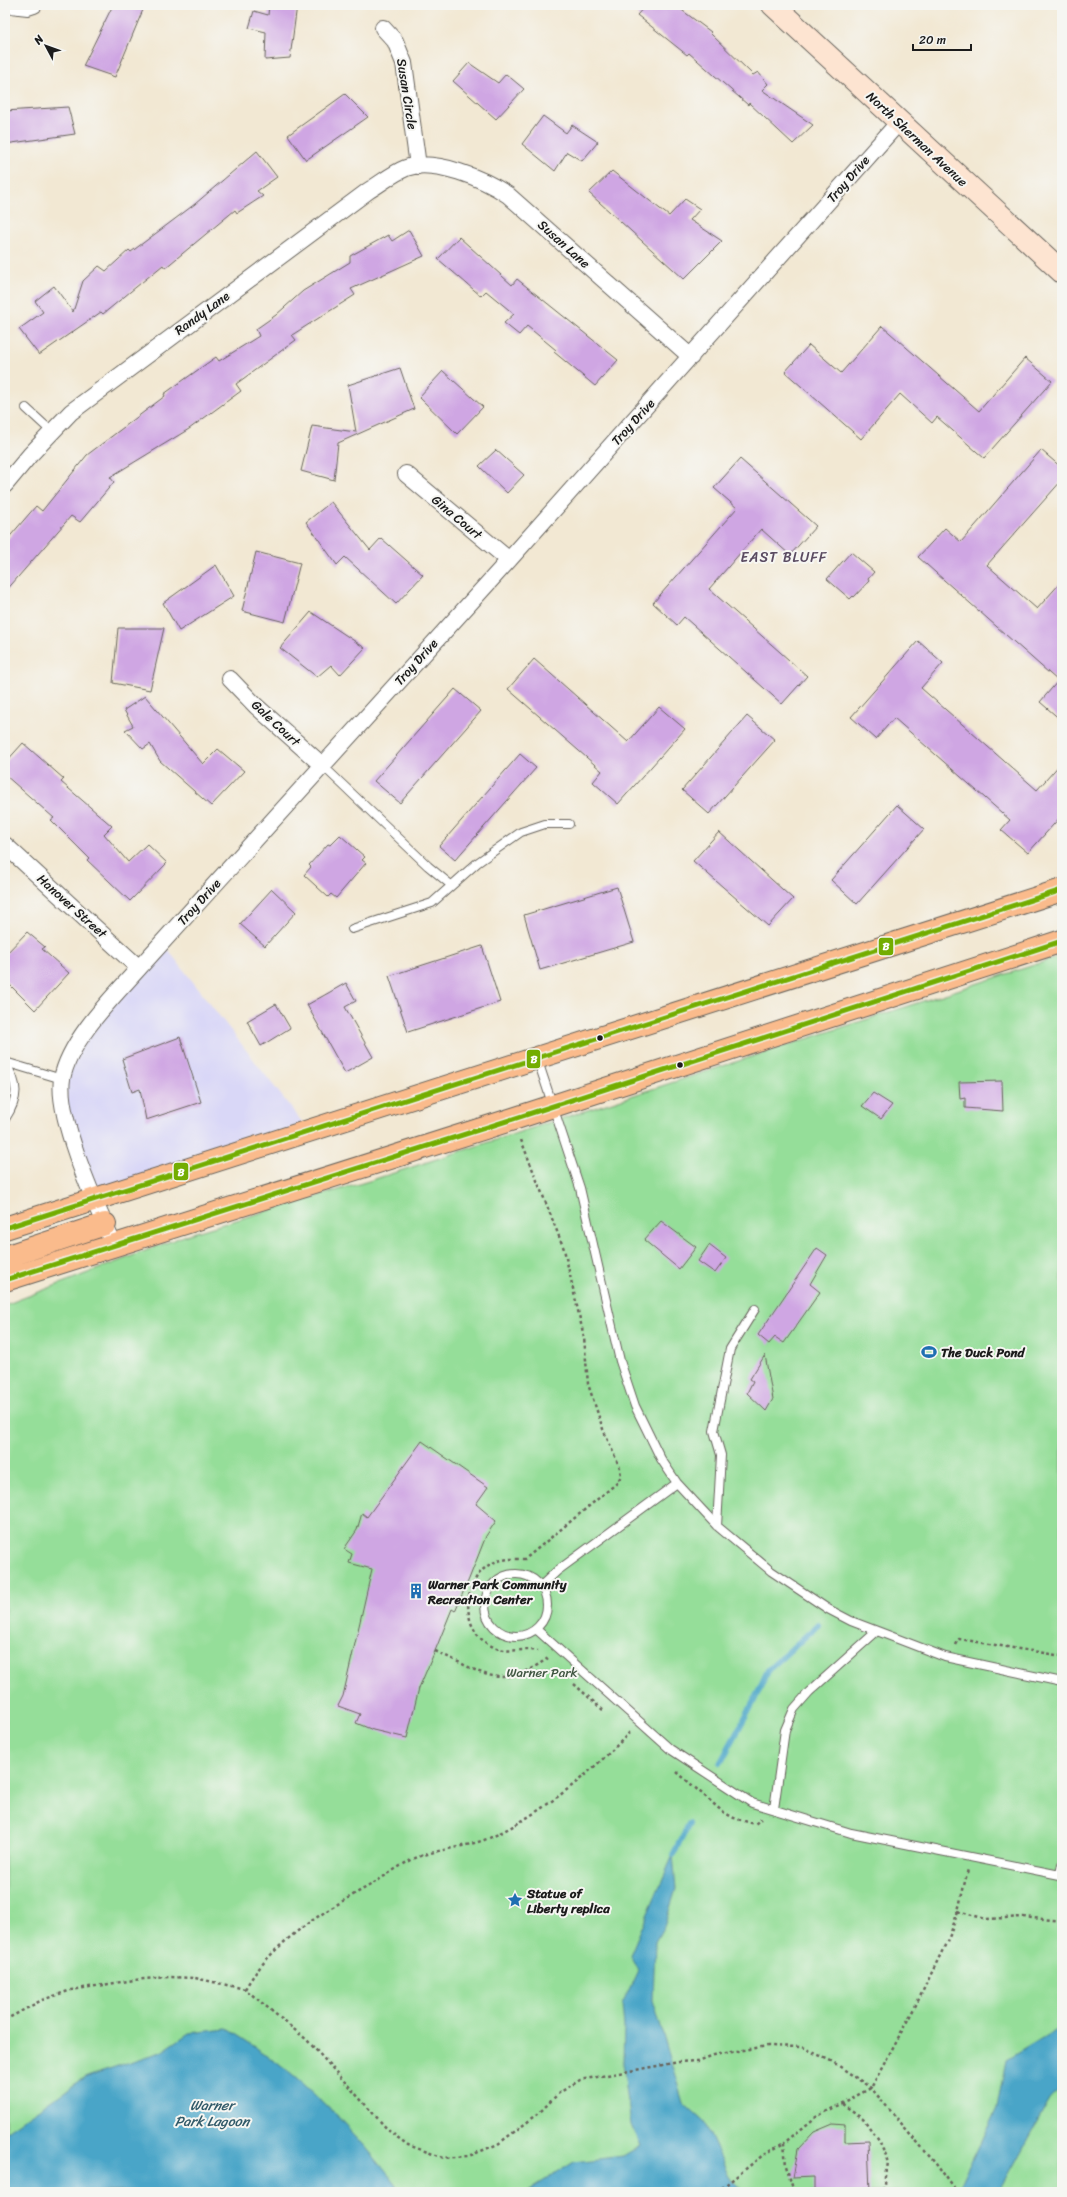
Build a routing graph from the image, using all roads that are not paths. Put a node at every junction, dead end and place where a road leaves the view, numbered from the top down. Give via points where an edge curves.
1 (10, 5) edge
2 (773, 5) edge
3 (31, 6) edge
4 (383, 28) dead end
5 (899, 122) junction
6 (418, 166) junction
7 (1062, 272) edge
8 (691, 357) junction
9 (26, 408) dead end
10 (52, 432) junction
11 (406, 474) dead end
12 (5, 485) edge
13 (509, 560) junction
14 (230, 679) dead end
15 (323, 766) junction
16 (569, 824) dead end
17 (5, 845) edge
18 (451, 885) junction
19 (1062, 890) edge
20 (352, 929) dead end
21 (1062, 942) edge
22 (139, 968) junction
23 (537, 1057) junction
24 (5, 1063) edge
25 (62, 1079) junction
26 (553, 1106) junction
27 (5, 1119) edge
28 (94, 1199) junction
29 (105, 1224) junction
30 (5, 1228) edge
31 (114, 1246) junction
32 (5, 1257) edge
33 (5, 1280) edge
34 (755, 1309) dead end
35 (678, 1483) junction
36 (717, 1526) junction
37 (541, 1586) junction
38 (536, 1629) junction
39 (877, 1631) junction
40 (1062, 1682) edge
41 (774, 1809) junction
42 (1062, 1864) edge

1 - 3 street
2 - 5 street, North Sherman Avenue
4 - 6 street, Susan Circle via 395,41 404,63
5 - 7 street, North Sherman Avenue
5 - 8 street, Troy Drive
6 - 8 street, Susan Lane via 480,178 508,195
6 - 10 street, Randy Lane via 405,168 368,191 77,407
8 - 13 street, Troy Drive
9 - 10 lane
10 - 12 street, Randy Lane
11 - 13 street, Gina Court
13 - 15 street, Troy Drive
14 - 15 street, Gale Court
15 - 18 lane
15 - 22 street, Troy Drive
16 - 18 lane via 545,824 521,832
17 - 22 street, Hanover Street
18 - 20 lane via 432,903
19 - 23 main road
21 - 26 main road
22 - 25 street, Troy Drive via 95,1018 78,1042
23 - 26 lane
23 - 28 main road via 469,1081
24 - 25 lane
24 - 27 lane via 16,1086 11,1109
25 - 28 street, Troy Drive via 66,1120
26 - 31 main road
26 - 35 lane via 580,1188 620,1361 632,1400 644,1427
28 - 29 street, Troy Drive
28 - 30 main road
29 - 31 street, Troy Drive
29 - 32 main road
31 - 33 main road
34 - 36 lane via 730,1349 714,1431 721,1455
35 - 36 lane
35 - 37 lane via 557,1571
36 - 39 lane via 771,1571 828,1609
37 - 38 lane via 547,1600 547,1608
37 - 38 lane via 533,1578 523,1574 507,1575 494,1582 487,1591 484,1602 489,1622 496,1630 516,1636
38 - 41 lane via 670,1750 752,1802
39 - 40 lane via 950,1658
39 - 41 lane via 809,1692 794,1709 785,1730
41 - 42 lane via 851,1833 1060,1875

